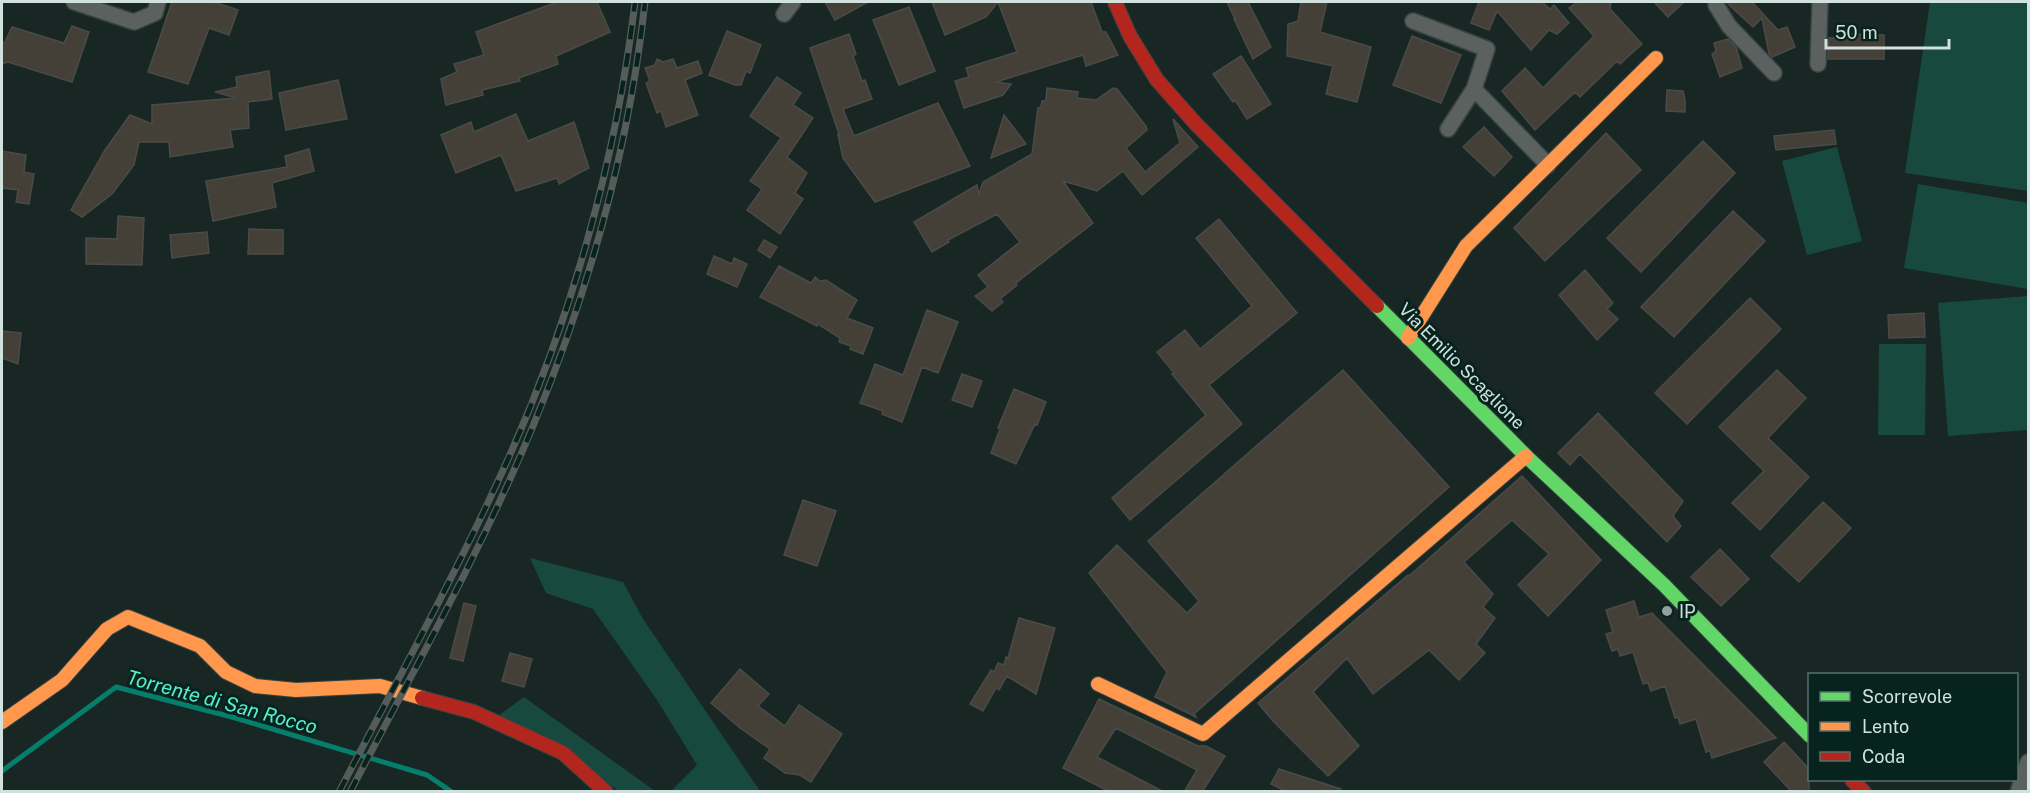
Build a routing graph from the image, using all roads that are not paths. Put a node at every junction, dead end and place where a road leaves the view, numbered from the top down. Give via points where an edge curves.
1 (74, 2) edge
2 (158, 2) edge
3 (1115, 2) edge
4 (1716, 2) edge
5 (1820, 2) edge
6 (1413, 21) dead end
7 (1656, 58) dead end
8 (1818, 63) dead end
9 (1774, 73) dead end
10 (1474, 89) junction
11 (1448, 129) dead end
12 (1548, 165) junction
13 (1408, 338) junction
14 (1526, 456) junction
15 (1098, 684) dead end
16 (2, 722) edge
17 (1808, 735) edge
18 (2028, 762) edge
19 (606, 792) edge
20 (2018, 792) edge

1 - 2 street via 134,22 154,13
3 - 13 street, Via Emilio Scaglione via 1157,80
4 - 9 street via 1729,26
5 - 8 street
6 - 10 street via 1487,49
7 - 12 street
10 - 11 street
10 - 12 street
12 - 13 street via 1466,246
13 - 14 street, Via Emilio Scaglione
14 - 15 street via 1203,734
14 - 17 street, Via Emilio Scaglione via 1656,578
16 - 19 street via 62,680 107,629 128,617 200,646 226,672 255,687 296,690 381,686 474,712 563,753
18 - 20 street

